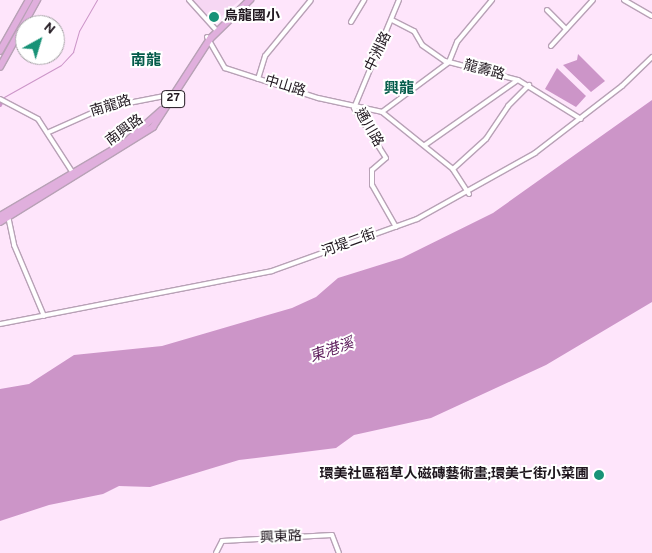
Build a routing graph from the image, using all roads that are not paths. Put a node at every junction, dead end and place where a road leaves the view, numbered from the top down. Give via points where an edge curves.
1 (29, 0) edge
2 (37, 0) edge
3 (189, 0) edge
4 (245, 0) edge
5 (250, 0) edge
6 (311, 0) edge
7 (364, 0) edge
8 (399, 0) edge
9 (492, 0) edge
10 (593, 0) edge
11 (624, 0) edge
12 (547, 10) dead end
13 (652, 16) edge
14 (392, 20) junction
15 (351, 22) dead end
16 (215, 29) junction
17 (566, 29) junction
18 (209, 38) junction
19 (551, 46) dead end
20 (0, 51) edge
21 (652, 57) edge
22 (449, 62) junction
23 (0, 67) edge
24 (258, 79) junction
25 (518, 80) junction
26 (529, 85) junction
27 (174, 93) junction
28 (0, 100) edge
29 (354, 104) junction
30 (382, 112) junction
31 (581, 119) junction
32 (49, 132) junction
33 (425, 145) junction
34 (452, 170) junction
35 (74, 175) junction
36 (469, 194) junction
37 (8, 214) junction
38 (0, 216) edge
39 (0, 222) edge
40 (396, 227) junction
41 (44, 316) junction
42 (0, 324) edge
43 (216, 553) edge
44 (339, 553) edge

1 - 20 main road
2 - 23 main road
3 - 16 street
4 - 16 main road, 南興路 / 27
5 - 16 main road, 南興路 / 27
6 - 24 street via 266,56
7 - 15 street
8 - 14 street, 中洲路
9 - 22 street via 457,42
10 - 17 street via 585,14
11 - 13 street
12 - 17 street
14 - 22 street, 龍壽路 via 414,31 422,45
14 - 29 street, 中洲路
16 - 18 main road, 南興路 / 27
17 - 19 street
18 - 24 street, 中山路 via 225,68
18 - 27 main road, 南興路 / 27
21 - 31 street, 河堤二街
22 - 25 street, 龍壽路
22 - 30 street
24 - 29 street, 中山路
25 - 26 street, 龍壽路
25 - 33 street
26 - 31 street, 龍壽路
26 - 34 street via 508,106 486,139
27 - 32 street, 南龍路 via 103,108
27 - 35 main road, 南興路 / 27 via 143,136
28 - 32 street via 32,116
29 - 30 street, 中山路
29 - 40 street, 通川路 via 386,158 372,170 372,185
30 - 33 street, 中山路
31 - 36 street, 河堤二街
32 - 35 street
33 - 34 street, 中山路
34 - 36 street, 中山路
35 - 37 main road, 南興路 / 27
36 - 40 street, 河堤二街
37 - 38 main road, 南興路 / 27
37 - 39 main road, 南興路 / 27
37 - 41 street via 14,245
40 - 41 street, 河堤二街 via 272,271
41 - 42 street, 河堤二街
43 - 44 street, 興東路 via 222,541 332,535

